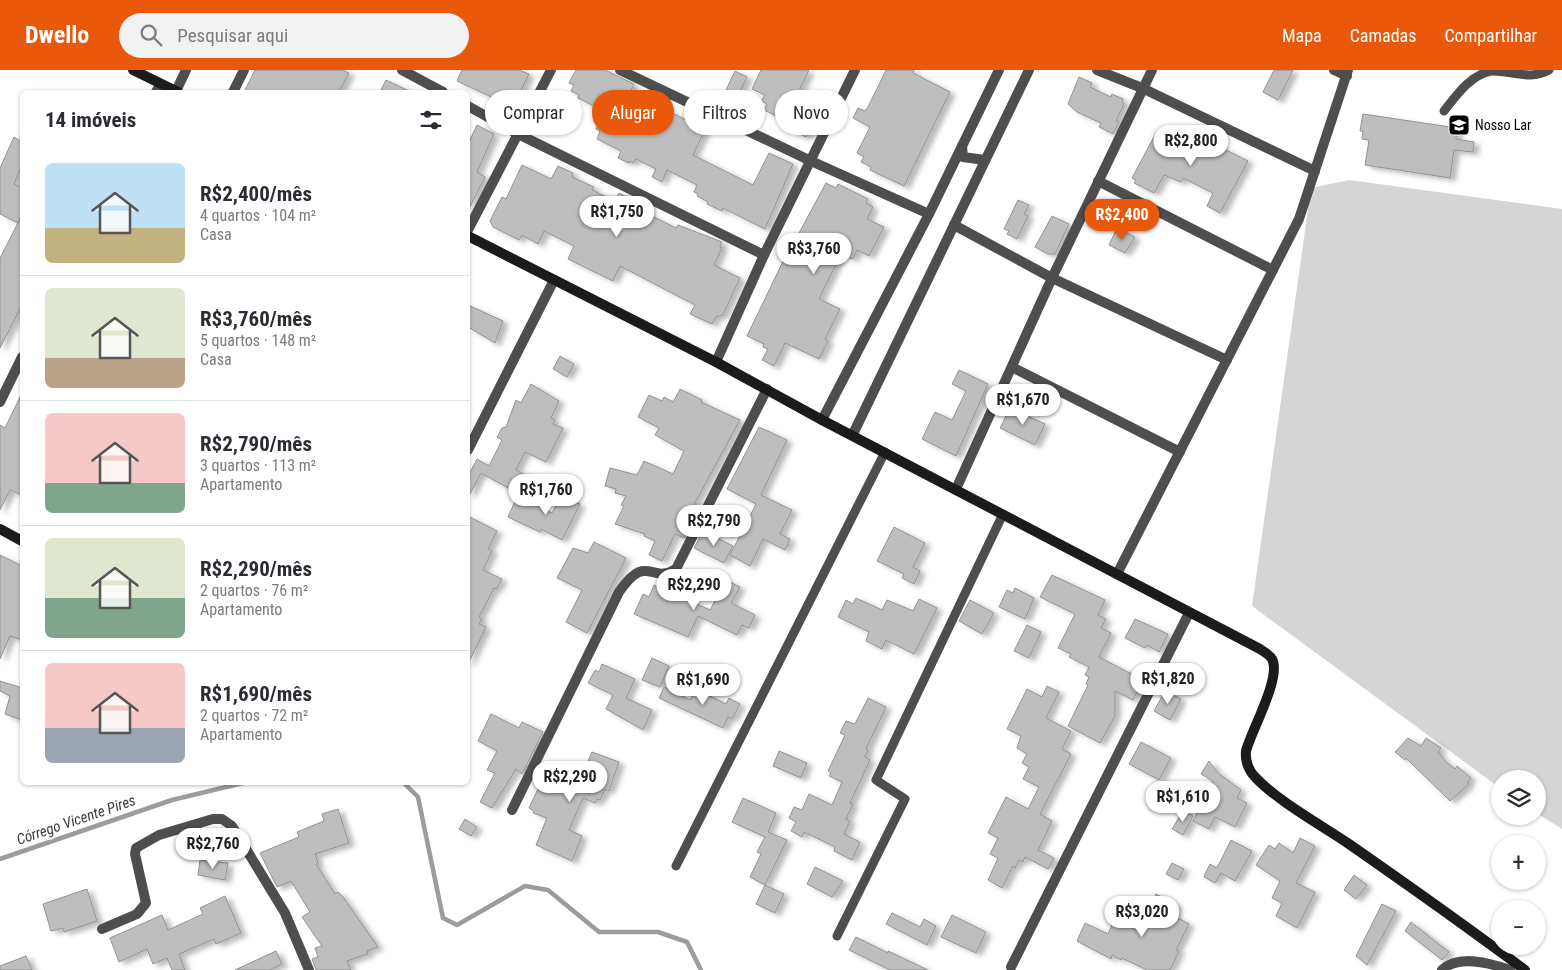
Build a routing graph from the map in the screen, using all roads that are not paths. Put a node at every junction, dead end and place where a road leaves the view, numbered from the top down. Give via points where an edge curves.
1 (133, 70) edge
2 (186, 70) edge
3 (244, 70) edge
4 (402, 70) edge
5 (551, 70) edge
6 (620, 70) edge
7 (999, 70) edge
8 (1029, 70) edge
9 (1097, 70) edge
10 (1152, 70) edge
11 (1334, 70) edge
12 (1549, 70) edge
13 (852, 71) edge
14 (1348, 73) edge
15 (159, 88) edge
16 (1142, 88) junction
17 (178, 90) edge
18 (234, 90) edge
19 (439, 90) edge
20 (540, 90) edge
21 (470, 107) edge
22 (1444, 111) dead end
23 (485, 116) edge
24 (515, 135) edge
25 (520, 135) edge
26 (962, 146) junction
27 (985, 160) junction
28 (811, 161) junction
29 (1315, 171) junction
30 (1098, 181) junction
31 (929, 214) junction
32 (954, 225) junction
33 (470, 226) edge
34 (470, 237) edge
35 (764, 255) junction
36 (1273, 270) junction
37 (1052, 278) junction
38 (554, 280) junction
39 (1227, 360) junction
40 (20, 361) edge
41 (716, 362) junction
42 (1012, 367) junction
43 (767, 389) junction
44 (0, 402) edge
45 (822, 420) junction
46 (853, 434) junction
47 (470, 446) edge
48 (885, 452) junction
49 (1180, 452) junction
50 (956, 489) junction
51 (1003, 514) junction
52 (0, 529) edge
53 (20, 540) edge
54 (1117, 574) junction
55 (1189, 613) junction
56 (512, 810) dead end
57 (676, 866) dead end
58 (102, 929) dead end
59 (837, 936) dead end
60 (1011, 966) dead end
61 (309, 970) edge
62 (1442, 970) edge
63 (1510, 970) edge
64 (1525, 970) edge

1 - 15 street
2 - 17 street
3 - 18 street
4 - 19 street
5 - 20 street
6 - 28 street
7 - 26 street
8 - 27 street
9 - 16 street
10 - 16 street
11 - 14 street
12 - 22 lane via 1528,74 1492,71 1478,76
13 - 28 street
14 - 29 street
16 - 29 street
16 - 30 street
21 - 23 street
24 - 33 street
25 - 35 street
26 - 27 street via 964,158
26 - 31 street
27 - 32 street
28 - 31 street
28 - 35 street
29 - 36 street via 1299,218
30 - 36 street
30 - 37 street
31 - 45 street
32 - 37 street
32 - 46 street
34 - 38 street
35 - 41 street
36 - 39 street
37 - 39 street
37 - 42 street
38 - 41 street
38 - 47 street
39 - 49 street
40 - 44 street
41 - 43 street
42 - 49 street
42 - 50 street
43 - 45 street
43 - 56 street via 676,569 666,573 637,572 619,592
45 - 46 street
46 - 48 street
48 - 50 street
48 - 57 lane
49 - 54 street
50 - 51 street
51 - 54 street
51 - 59 lane via 876,780 906,799
52 - 53 street
54 - 55 street
55 - 60 street
55 - 64 street via 1260,649 1272,659 1274,668 1268,696 1246,751 1245,760 1257,779
58 - 61 street via 137,914 146,903 136,848 159,835 222,819 232,826 285,913
62 - 63 street via 1448,964 1465,961

